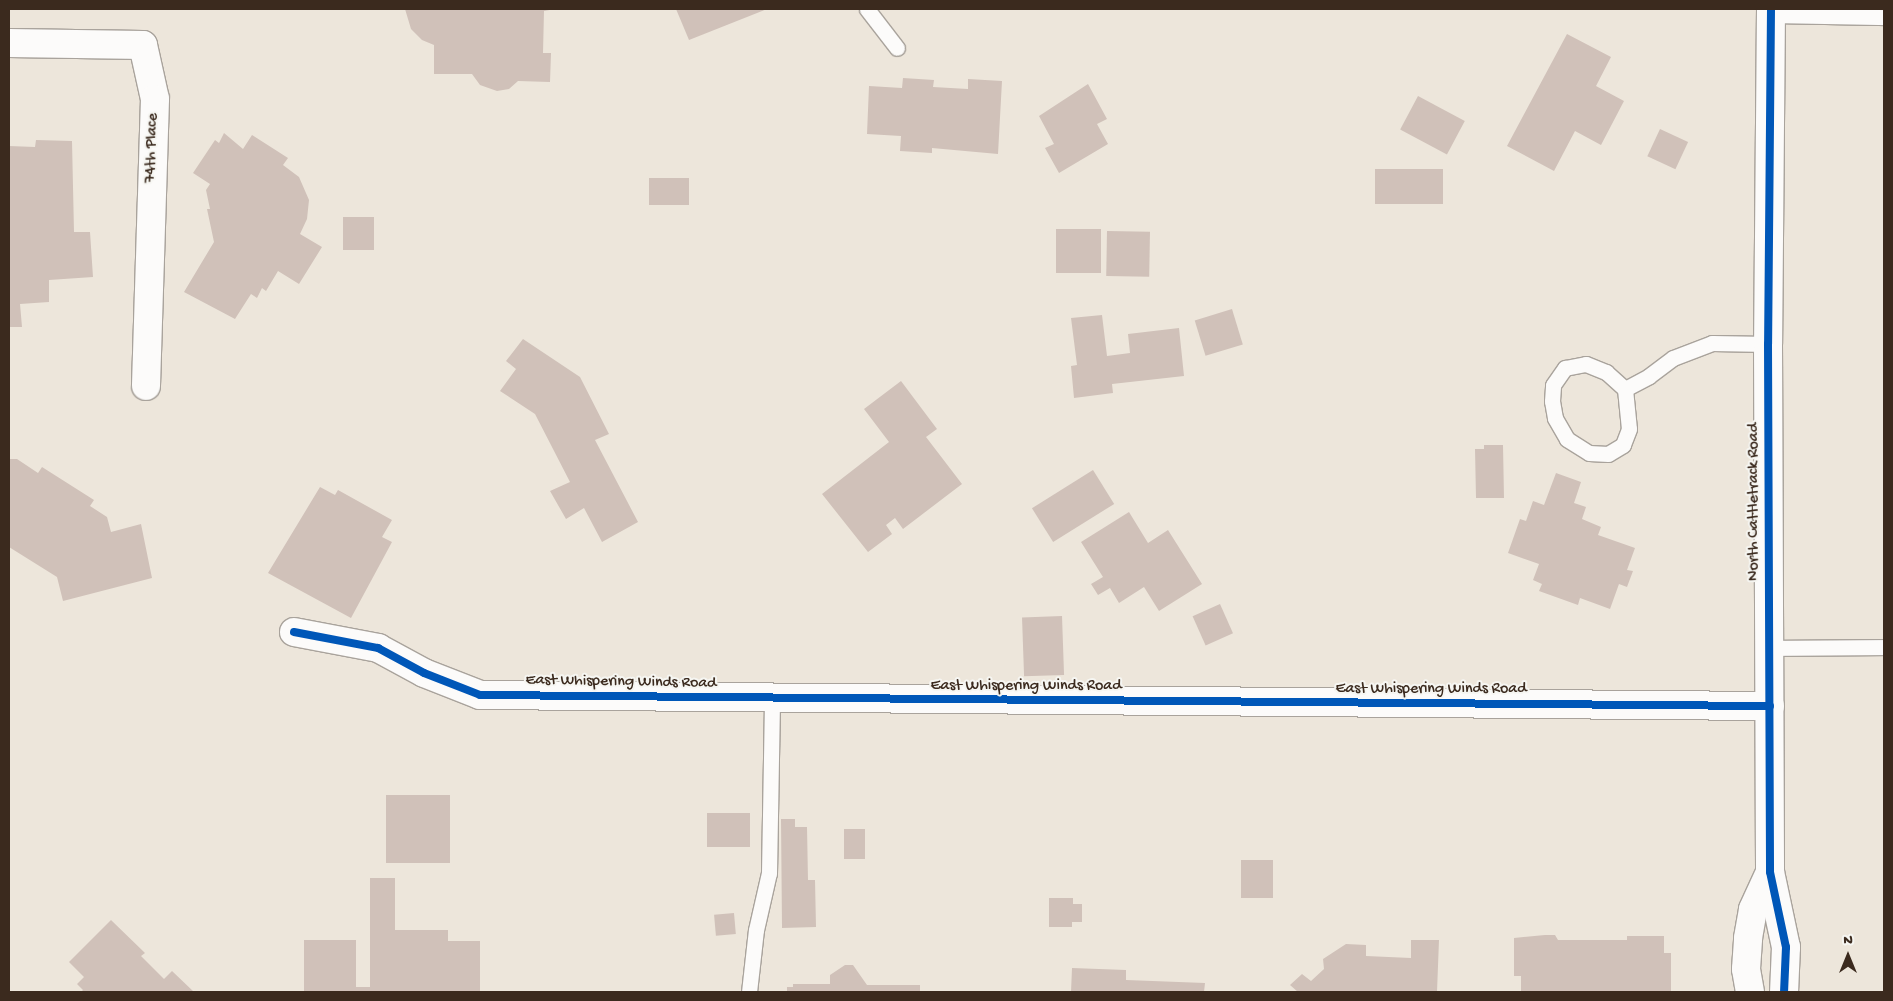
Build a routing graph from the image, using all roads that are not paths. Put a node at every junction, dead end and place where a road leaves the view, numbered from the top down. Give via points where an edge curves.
1 (867, 9) edge
2 (1768, 13) edge
3 (1884, 17) edge
4 (9, 43) edge
5 (897, 48) dead end
6 (1768, 344) junction
7 (146, 386) dead end
8 (1625, 389) junction
9 (294, 632) dead end
10 (1884, 647) edge
11 (1769, 648) junction
12 (772, 699) junction
13 (1770, 706) junction
14 (1770, 872) junction
15 (749, 992) edge
16 (1750, 992) edge
17 (1784, 992) edge

1 - 5 lane
2 - 3 lane
2 - 6 street, North Cattletrack Road
4 - 7 street, 74th Place via 143,45 155,99
6 - 8 lane via 1712,343 1673,358
6 - 11 street, North Cattletrack Road
8 - 8 lane via 1606,372 1586,364 1566,368 1553,386 1552,401 1555,418 1567,439 1589,452 1608,454 1623,445 1629,429
9 - 12 street, East Whispering Winds Road via 378,648 424,673 480,695
10 - 11 lane
11 - 13 street, North Cattletrack Road
12 - 13 street, East Whispering Winds Road
12 - 15 lane via 769,873 756,930
13 - 14 street, North Cattletrack Road
14 - 16 street, North Cattletrack Road via 1753,908 1746,969
14 - 17 street, North Cattletrack Road via 1786,947

